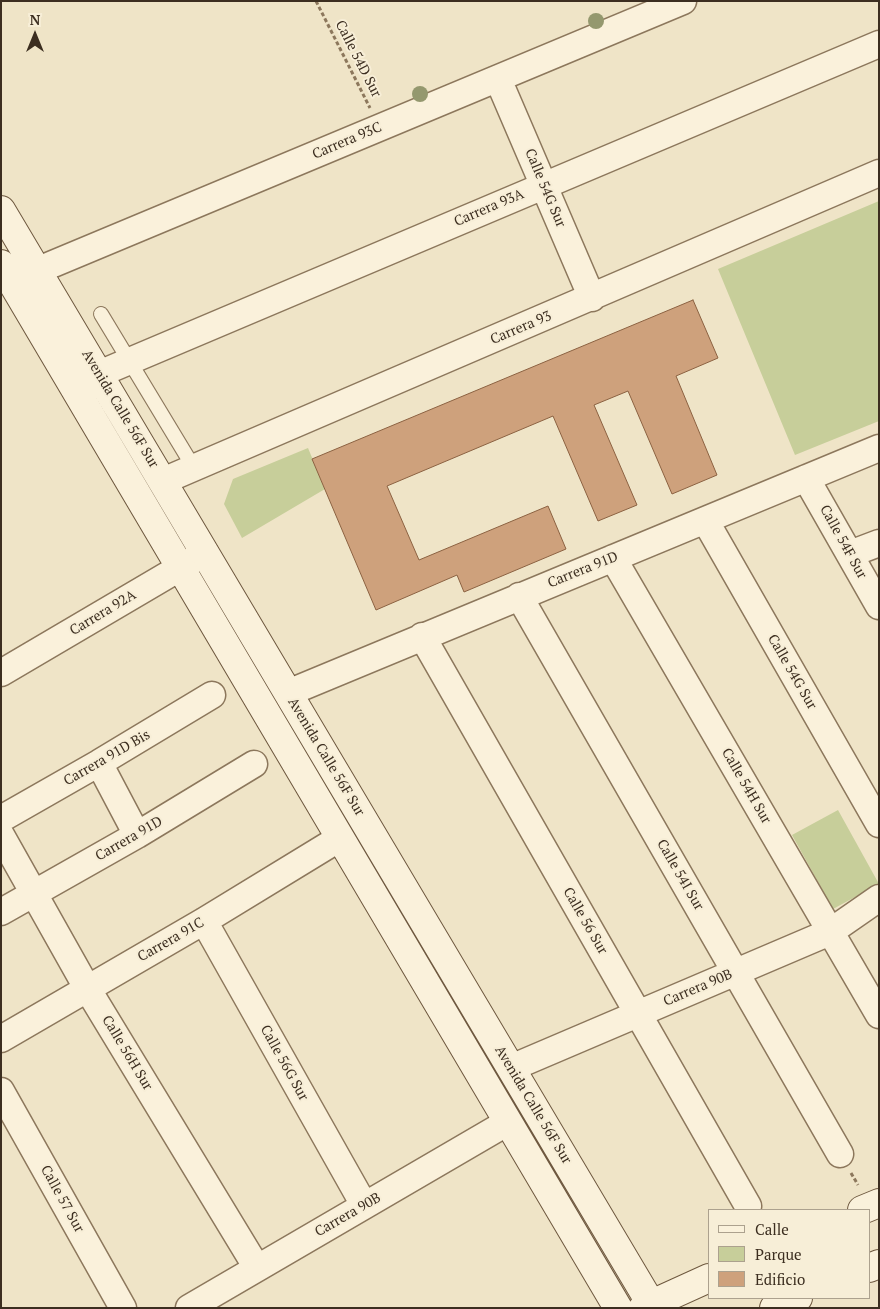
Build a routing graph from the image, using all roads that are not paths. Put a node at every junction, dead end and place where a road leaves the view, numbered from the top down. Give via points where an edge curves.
1 (683, 1) edge
2 (879, 44) edge
3 (498, 79) junction
4 (879, 173) edge
5 (544, 185) junction
6 (1, 210) edge
7 (38, 270) junction
8 (6, 273) edge
9 (592, 298) junction
10 (101, 314) dead end
11 (129, 360) junction
12 (99, 374) junction
13 (879, 448) edge
14 (194, 468) junction
15 (806, 478) junction
16 (163, 481) junction
17 (705, 520) junction
18 (879, 543) edge
19 (205, 553) junction
20 (850, 554) junction
21 (613, 558) junction
22 (180, 568) junction
23 (519, 596) junction
24 (879, 606) edge
25 (422, 636) junction
26 (1, 673) edge
27 (288, 692) junction
28 (212, 695) dead end
29 (100, 763) junction
30 (254, 764) dead end
31 (1, 819) edge
32 (879, 824) edge
33 (1, 834) edge
34 (137, 835) junction
35 (340, 838) junction
36 (34, 893) junction
37 (879, 898) edge
38 (1, 912) edge
39 (204, 921) junction
40 (830, 932) junction
41 (736, 972) junction
42 (87, 988) junction
43 (638, 1014) junction
44 (879, 1015) edge
45 (1, 1039) edge
46 (511, 1068) junction
47 (1, 1091) edge
48 (508, 1122) junction
49 (840, 1154) dead end
50 (879, 1203) edge
51 (364, 1205) junction
52 (748, 1206) dead end
53 (864, 1209) edge
54 (258, 1268) junction
55 (708, 1278) edge
56 (796, 1299) edge
57 (647, 1306) edge
58 (123, 1308) edge
59 (189, 1308) edge
60 (618, 1308) edge
61 (774, 1308) edge

1 - 3 street, Carrera 93C
2 - 5 street, Carrera 93A
3 - 5 street, Calle 54G Sur
3 - 7 street, Carrera 93C
4 - 9 street, Carrera 93
5 - 9 street, Calle 54G Sur
5 - 11 street, Carrera 93A
6 - 7 street, Avenida Calle 56F Sur
7 - 8 street, Carrera 93C
7 - 12 street, Avenida Calle 56F Sur
8 - 22 street, Avenida Calle 56F Sur
9 - 14 street, Carrera 93
10 - 11 lane
11 - 12 street, Carrera 93A
11 - 14 lane
12 - 16 street, Avenida Calle 56F Sur
13 - 15 street, Carrera 91D
14 - 16 street, Carrera 93
15 - 17 street, Carrera 91D
15 - 20 street, Calle 54F Sur
16 - 19 street, Avenida Calle 56F Sur
17 - 21 street, Carrera 91D
17 - 32 street, Calle 54G Sur
18 - 20 street
19 - 22 street, Carrera 92A
19 - 27 street, Avenida Calle 56F Sur
20 - 24 street, Calle 54F Sur
21 - 23 street, Carrera 91D
21 - 40 street, Calle 54H Sur
22 - 26 street, Carrera 92A
22 - 35 street, Avenida Calle 56F Sur
23 - 25 street, Carrera 91D
23 - 41 street, Calle 54I Sur
25 - 27 street, Carrera 91D
25 - 43 street, Calle 56 Sur
27 - 46 street, Avenida Calle 56F Sur
28 - 29 street, Carrera 91D Bis
29 - 31 street, Carrera 91D Bis
29 - 34 street
30 - 34 street, Carrera 91D
33 - 36 street, Calle 56H Sur
34 - 36 street, Carrera 91D
35 - 39 street, Carrera 91C
35 - 48 street, Avenida Calle 56F Sur
36 - 38 street, Carrera 91D
36 - 42 street, Calle 56H Sur
37 - 40 street, Carrera 90B
39 - 42 street, Carrera 91C
39 - 51 street, Calle 56G Sur
40 - 41 street, Carrera 90B
40 - 44 street, Calle 54H Sur
41 - 43 street, Carrera 90B
41 - 49 street, Calle 54I Sur
42 - 45 street, Carrera 91C
42 - 54 street, Calle 56H Sur
43 - 46 street, Carrera 90B
43 - 52 street, Calle 56 Sur
46 - 57 street, Avenida Calle 56F Sur
47 - 58 street, Calle 57 Sur
48 - 51 street, Carrera 90B
48 - 60 street, Avenida Calle 56F Sur
50 - 53 street
51 - 54 street, Carrera 90B
54 - 59 street, Carrera 90B
55 - 57 street
56 - 61 street

